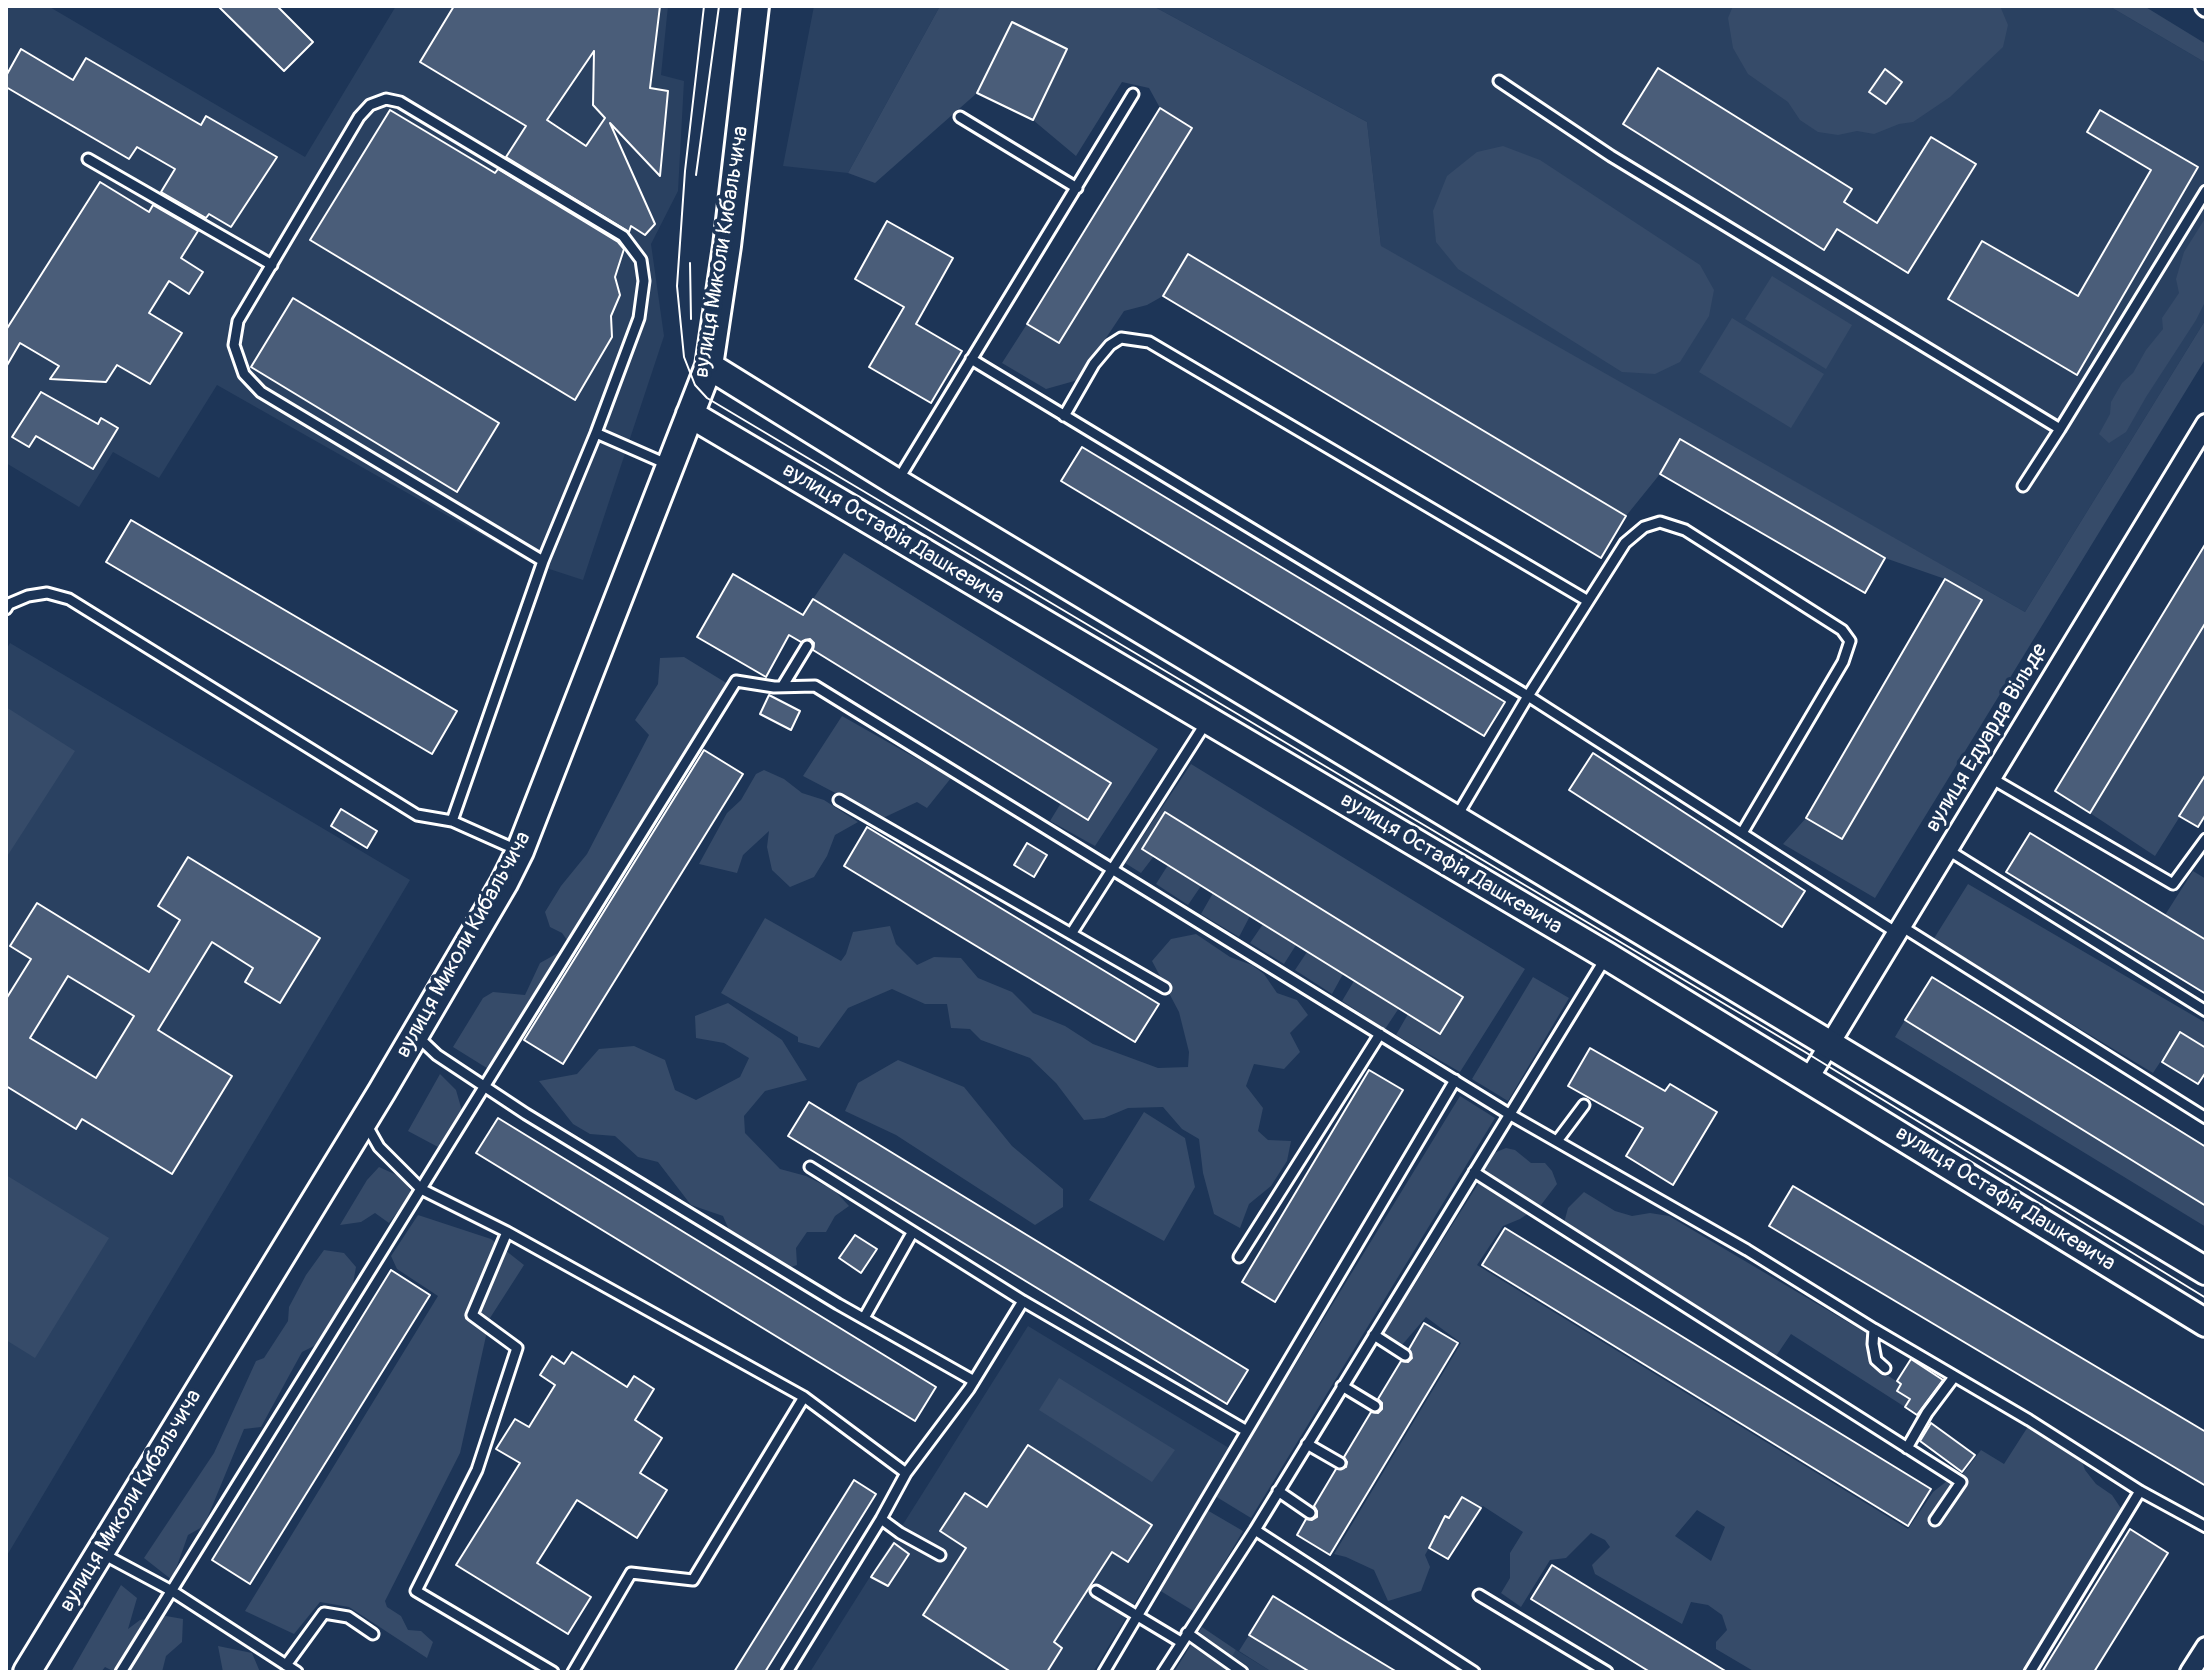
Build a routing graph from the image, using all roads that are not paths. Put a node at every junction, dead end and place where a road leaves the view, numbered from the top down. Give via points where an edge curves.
1 (755, 6) edge
2 (1499, 81) dead end
3 (1133, 94) dead end
4 (960, 117) dead end
5 (88, 159) dead end
6 (1077, 188) junction
7 (2206, 191) edge
8 (272, 265) junction
9 (971, 359) junction
10 (709, 366) junction
11 (690, 414) junction
12 (1064, 416) junction
13 (2206, 424) edge
14 (2060, 429) junction
15 (596, 433) junction
16 (669, 465) junction
17 (896, 482) junction
18 (2023, 486) dead end
19 (543, 561) junction
20 (1588, 601) junction
21 (6, 609) edge
22 (807, 646) dead end
23 (782, 687) junction
24 (1528, 696) junction
25 (1207, 720) junction
26 (1991, 778) junction
27 (839, 800) dead end
28 (1455, 819) junction
29 (452, 821) junction
30 (1742, 833) junction
31 (2206, 839) edge
32 (1948, 850) junction
33 (520, 851) junction
34 (1111, 868) junction
35 (1899, 930) junction
36 (1071, 934) junction
37 (1607, 956) junction
38 (1165, 988) dead end
39 (2206, 1011) edge
40 (1380, 1034) junction
41 (415, 1035) junction
42 (1830, 1044) junction
43 (1809, 1078) junction
44 (1455, 1080) junction
45 (484, 1087) junction
46 (1584, 1105) dead end
47 (1509, 1114) junction
48 (2206, 1118) edge
49 (364, 1120) junction
50 (1557, 1141) junction
51 (810, 1167) dead end
52 (1474, 1172) junction
53 (421, 1189) junction
54 (507, 1232) junction
55 (912, 1233) junction
56 (1239, 1257) dead end
57 (2206, 1271) edge
58 (1023, 1301) junction
59 (864, 1318) junction
60 (2206, 1323) edge
61 (1874, 1329) junction
62 (1374, 1335) junction
63 (1405, 1355) dead end
64 (1885, 1368) dead end
65 (1954, 1377) junction
66 (974, 1381) junction
67 (1342, 1386) junction
68 (804, 1397) junction
69 (1375, 1406) dead end
70 (1245, 1430) junction
71 (1307, 1444) junction
72 (1907, 1448) junction
73 (1340, 1463) dead end
74 (906, 1473) junction
75 (1278, 1491) junction
76 (2140, 1491) junction
77 (1310, 1513) dead end
78 (881, 1519) junction
79 (1935, 1520) dead end
80 (2206, 1527) edge
81 (1255, 1530) junction
82 (100, 1552) junction
83 (940, 1555) dead end
84 (172, 1591) junction
85 (1096, 1591) dead end
86 (1479, 1595) dead end
87 (1138, 1615) junction
88 (1187, 1633) junction
89 (373, 1634) dead end
90 (1181, 1642) junction
91 (2206, 1647) edge
92 (286, 1665) junction
93 (27, 1672) edge
94 (121, 1672) edge
95 (297, 1672) edge
96 (553, 1672) edge
97 (573, 1672) edge
98 (787, 1672) edge
99 (1104, 1672) edge
100 (1163, 1672) edge
101 (1242, 1672) edge
102 (1474, 1672) edge
103 (1607, 1672) edge
104 (2030, 1672) edge
105 (2190, 1672) edge

1 - 10 street, вулиця Миколи Кибальчича
2 - 14 lane via 1611,156
3 - 6 lane
4 - 6 lane
5 - 8 lane
6 - 9 lane
7 - 14 lane
8 - 15 lane via 359,117 386,99 400,102 634,247 644,281 639,318
8 - 19 lane via 238,321 234,345 244,374 261,392
9 - 12 lane
9 - 17 lane
10 - 11 street, вулиця Миколи Кибальчича
10 - 17 street, вулиця Остафія Дашкевича
11 - 16 street, вулиця Миколи Кибальчича
11 - 25 street, вулиця Остафія Дашкевича
12 - 20 lane via 1110,345 1121,338 1149,342
12 - 24 lane
13 - 26 street, вулиця Едуарда Вільде
14 - 18 lane
15 - 16 lane
15 - 19 lane
16 - 33 street, вулиця Миколи Кибальчича
17 - 28 street, вулиця Остафія Дашкевича
19 - 29 lane
20 - 24 lane
20 - 30 lane via 1625,543 1660,522 1685,530 1847,634 1850,649
21 - 29 lane via 28,596 47,593 69,599 417,815
22 - 23 lane
23 - 34 lane via 815,686
23 - 45 lane via 736,681
24 - 28 lane
24 - 30 lane
25 - 34 lane
25 - 37 street, вулиця Остафія Дашкевича
26 - 31 lane via 2173,884
26 - 32 street, вулиця Едуарда Вільде
27 - 36 lane
28 - 42 street, вулиця Остафія Дашкевича
29 - 33 lane
30 - 35 lane
32 - 35 street, вулиця Едуарда Вільде
32 - 39 lane
33 - 41 street, вулиця Миколи Кибальчича
34 - 36 lane
34 - 40 lane
35 - 42 street, вулиця Едуарда Вільде
35 - 48 lane
36 - 38 lane
37 - 43 street, вулиця Остафія Дашкевича
37 - 47 lane
40 - 44 lane
40 - 56 lane
41 - 45 lane
41 - 49 street, вулиця Миколи Кибальчича
42 - 43 street, вулиця Едуарда Вільде
42 - 57 street, вулиця Остафія Дашкевича
43 - 60 street, вулиця Остафія Дашкевича
44 - 47 lane
44 - 70 lane
45 - 53 lane
45 - 59 lane
46 - 50 lane
47 - 50 lane
47 - 52 lane
49 - 53 lane via 379,1147
49 - 82 street, вулиця Миколи Кибальчича
50 - 61 lane
51 - 55 lane
52 - 62 lane
52 - 72 lane
53 - 54 lane
53 - 84 lane
54 - 68 lane
54 - 96 lane via 472,1315 517,1348 477,1470 416,1591
55 - 58 lane
55 - 59 lane
58 - 66 lane
58 - 70 lane
59 - 66 lane
61 - 64 lane via 1876,1360
61 - 65 lane
62 - 63 lane
62 - 67 lane
65 - 72 lane
65 - 76 lane
66 - 74 lane
67 - 69 lane
67 - 71 lane
68 - 74 lane
68 - 97 lane via 693,1580 631,1573
70 - 87 lane
71 - 73 lane
71 - 75 lane
72 - 79 lane via 1961,1482
74 - 78 lane
75 - 77 lane
75 - 81 lane
76 - 80 lane
76 - 104 lane
78 - 83 lane
78 - 98 lane
81 - 88 lane
81 - 102 lane
82 - 84 lane
82 - 93 street, вулиця Миколи Кибальчича
84 - 92 lane
84 - 94 lane
85 - 87 lane
86 - 103 lane
87 - 90 lane
87 - 99 lane
88 - 90 lane
88 - 101 lane
89 - 92 lane via 348,1617 324,1613
90 - 100 lane
91 - 105 street
92 - 95 lane

